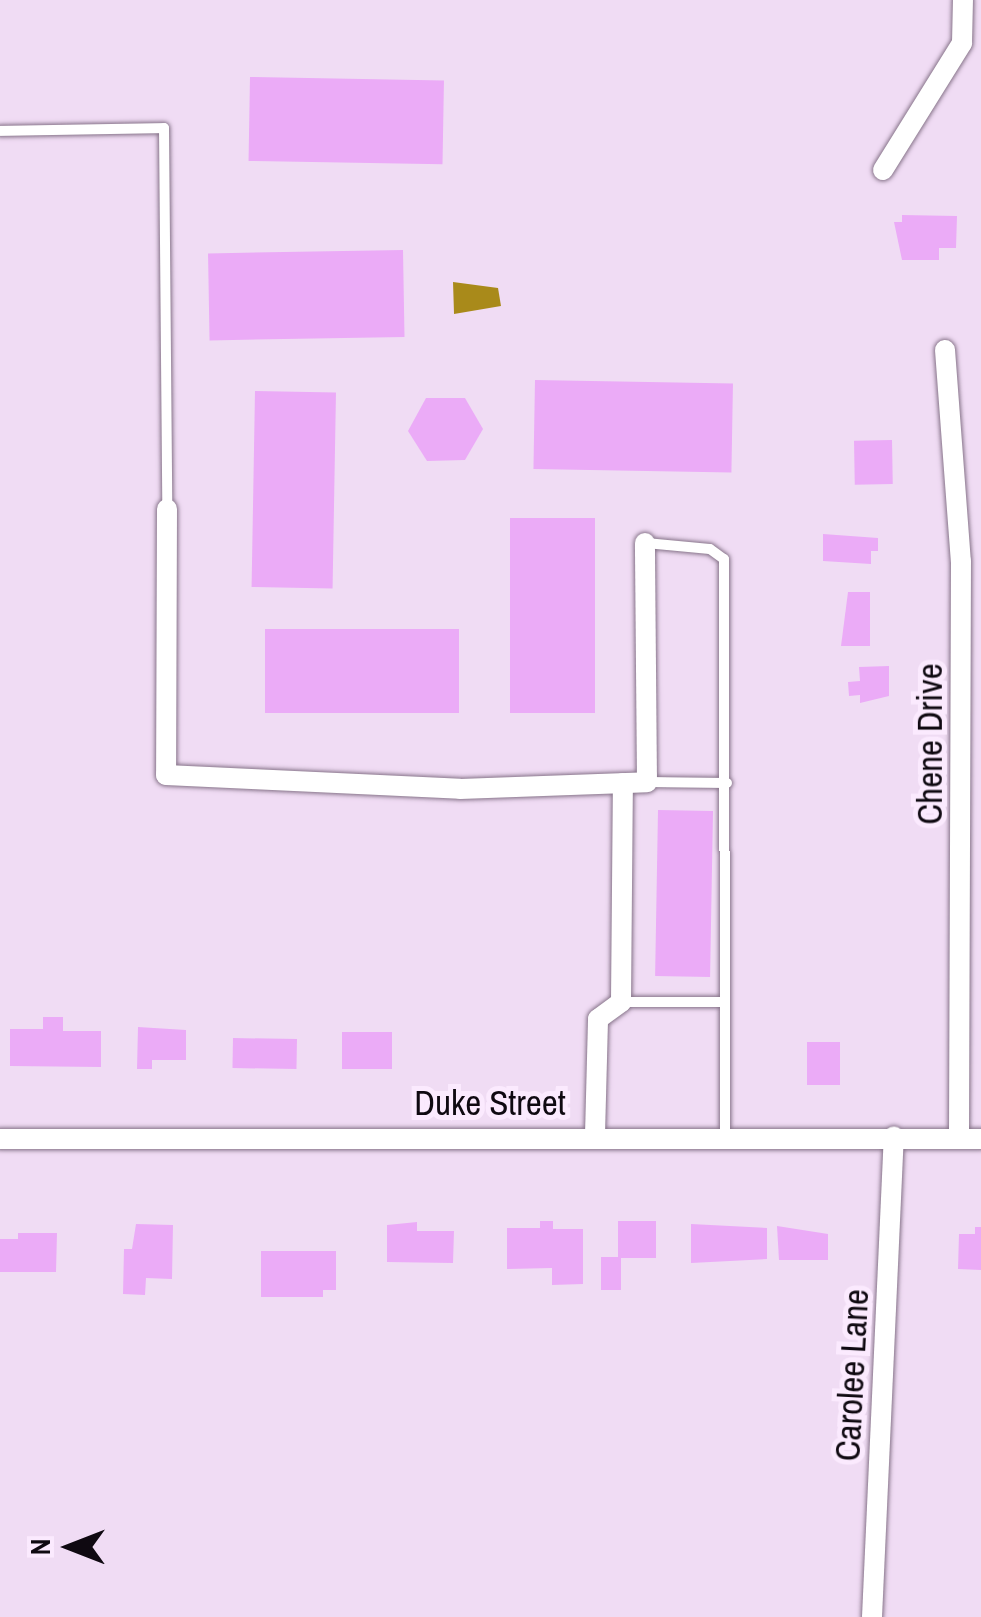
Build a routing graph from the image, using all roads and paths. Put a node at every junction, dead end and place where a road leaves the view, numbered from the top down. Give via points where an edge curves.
1 (963, 0) edge
2 (0, 132) edge
3 (883, 170) dead end
4 (946, 350) dead end
5 (167, 509) joint
6 (644, 543) joint
7 (647, 782) junction
8 (623, 783) junction
9 (727, 783) junction
10 (621, 1002) junction
11 (724, 1002) junction
12 (594, 1135) junction
13 (725, 1136) junction
14 (894, 1137) junction
15 (0, 1138) edge
16 (959, 1139) junction
17 (981, 1139) edge
18 (872, 1617) edge

1 - 3 street via 962,44
2 - 5 lane via 164,128
4 - 16 street, Chene Drive via 961,561
5 - 8 street via 166,775 460,789
6 - 7 street
6 - 9 lane via 710,549 724,559
7 - 8 street
7 - 9 lane
8 - 10 street
9 - 11 lane
10 - 11 lane
10 - 12 street via 598,1019
11 - 13 lane
12 - 13 street, Duke Street
12 - 15 street, Duke Street
13 - 14 street, Duke Street
14 - 16 street, Duke Street
14 - 18 street, Carolee Lane
16 - 17 street, Duke Street

